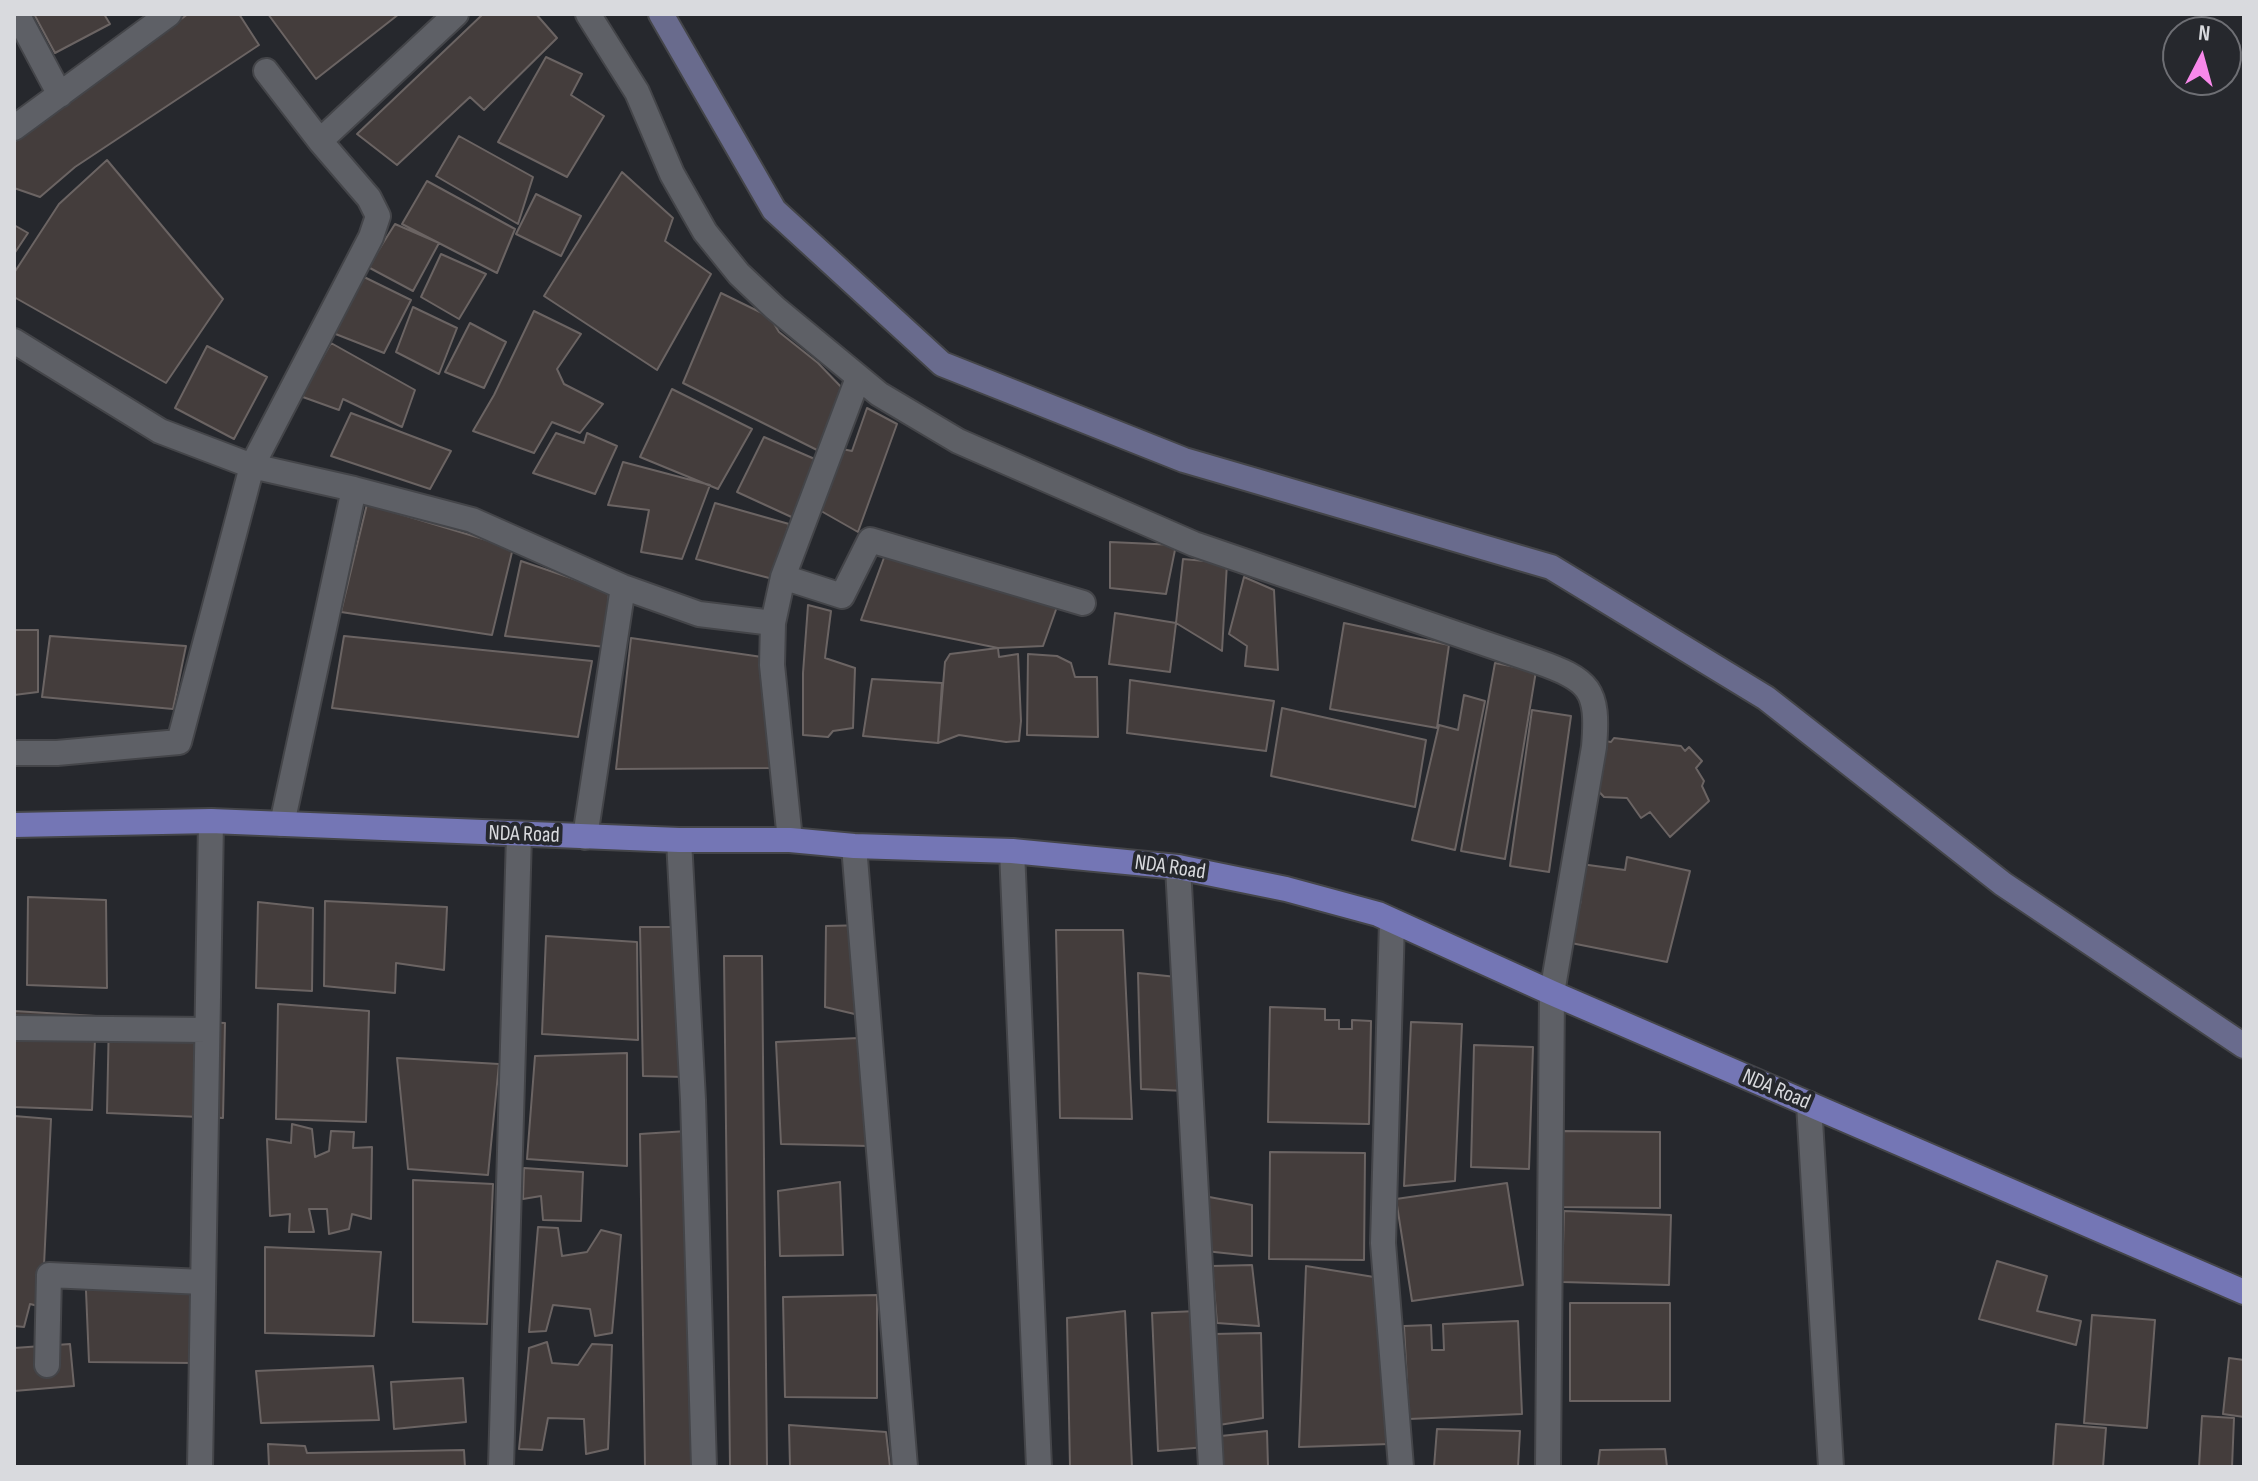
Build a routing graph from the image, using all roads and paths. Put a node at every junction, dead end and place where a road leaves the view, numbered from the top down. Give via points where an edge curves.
1 (17, 14) edge
2 (169, 14) edge
3 (456, 14) edge
4 (588, 14) edge
5 (661, 14) edge
6 (266, 71) dead end
7 (60, 95) junction
8 (14, 128) edge
9 (320, 141) junction
10 (14, 341) edge
11 (858, 378) junction
12 (252, 466) junction
13 (354, 489) junction
14 (783, 577) junction
15 (623, 587) junction
16 (1083, 603) dead end
17 (773, 623) junction
18 (14, 753) edge
19 (211, 821) junction
20 (282, 824) junction
21 (14, 825) edge
22 (519, 835) junction
23 (585, 837) junction
24 (679, 840) junction
25 (790, 840) junction
26 (854, 846) junction
27 (1012, 851) junction
28 (1178, 867) junction
29 (1392, 921) junction
30 (1552, 993) junction
31 (14, 1028) edge
32 (207, 1030) junction
33 (2244, 1046) edge
34 (1809, 1104) junction
35 (203, 1282) junction
36 (2244, 1292) edge
37 (47, 1365) dead end
38 (200, 1467) edge
39 (501, 1467) edge
40 (704, 1467) edge
41 (905, 1467) edge
42 (1039, 1467) edge
43 (1211, 1467) edge
44 (1401, 1467) edge
45 (1548, 1467) edge
46 (1831, 1467) edge

1 - 7 street
2 - 7 street
3 - 9 street
4 - 11 street via 637,92 672,174 705,232 739,274
5 - 33 street via 774,210 942,364 1184,460 1551,567 1766,698 2003,884
6 - 9 street
7 - 8 street
9 - 12 street via 378,216
10 - 12 street via 160,431
11 - 14 street
11 - 30 street via 958,441 1194,544 1564,671 1584,684 1594,702 1594,747
12 - 13 street
12 - 18 street via 179,742
13 - 15 street via 472,520
13 - 20 street
14 - 16 street via 842,596 870,540
14 - 17 street
15 - 17 street via 699,614
15 - 23 street
17 - 25 street via 772,665
19 - 20 main road, NDA Road
19 - 21 main road, NDA Road
19 - 32 street
20 - 22 main road, NDA Road
22 - 23 main road, NDA Road
22 - 39 street
23 - 24 main road, NDA Road
24 - 25 main road, NDA Road
24 - 40 street
25 - 26 main road, NDA Road
26 - 27 main road, NDA Road
26 - 41 street
27 - 28 main road, NDA Road
27 - 42 street
28 - 29 main road, NDA Road via 1286,889
28 - 43 street
29 - 30 main road, NDA Road
29 - 44 street via 1383,1243
30 - 34 main road, NDA Road
30 - 45 street
31 - 32 street
32 - 35 street
34 - 36 main road, NDA Road
34 - 46 street
35 - 37 street via 49,1275
35 - 38 street

